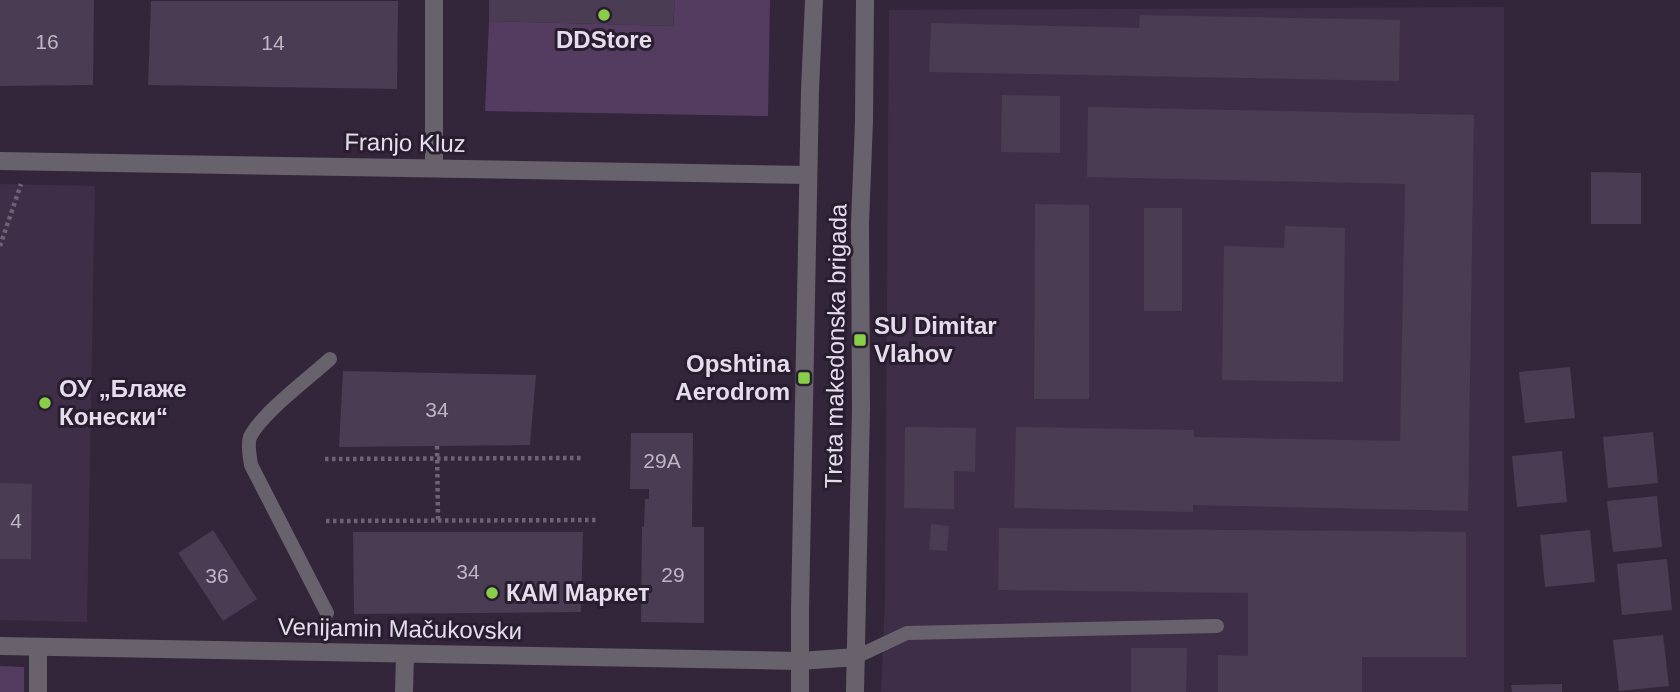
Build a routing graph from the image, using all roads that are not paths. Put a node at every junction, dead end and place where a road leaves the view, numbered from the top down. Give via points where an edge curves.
1 (433, 0) edge
2 (814, 0) edge
3 (865, 0) edge
4 (0, 161) edge
5 (434, 168) junction
6 (808, 175) junction
7 (330, 359) dead end
8 (327, 612) dead end
9 (1217, 626) dead end
10 (0, 646) edge
11 (38, 647) junction
12 (405, 654) junction
13 (856, 657) junction
14 (800, 661) junction
15 (38, 692) edge
16 (404, 692) edge
17 (800, 692) edge
18 (855, 692) edge

1 - 5 street
2 - 6 street, Treta makedonska brigada
3 - 13 street, Treta makedonska brigada
4 - 5 street, Franjo Kluz
5 - 6 street, Franjo Kluz
6 - 14 street, Treta makedonska brigada
7 - 8 lane via 289,394 249,440 251,465
9 - 13 lane via 907,633
10 - 11 street, Venijamin Mačukovskи
11 - 12 street, Venijamin Mačukovskи
11 - 15 street
12 - 14 street, Venijamin Mačukovskи
12 - 16 street
13 - 14 street, Venijamin Mačukovskи
13 - 18 street, Treta makedonska brigada
14 - 17 street, Treta makedonska brigada

